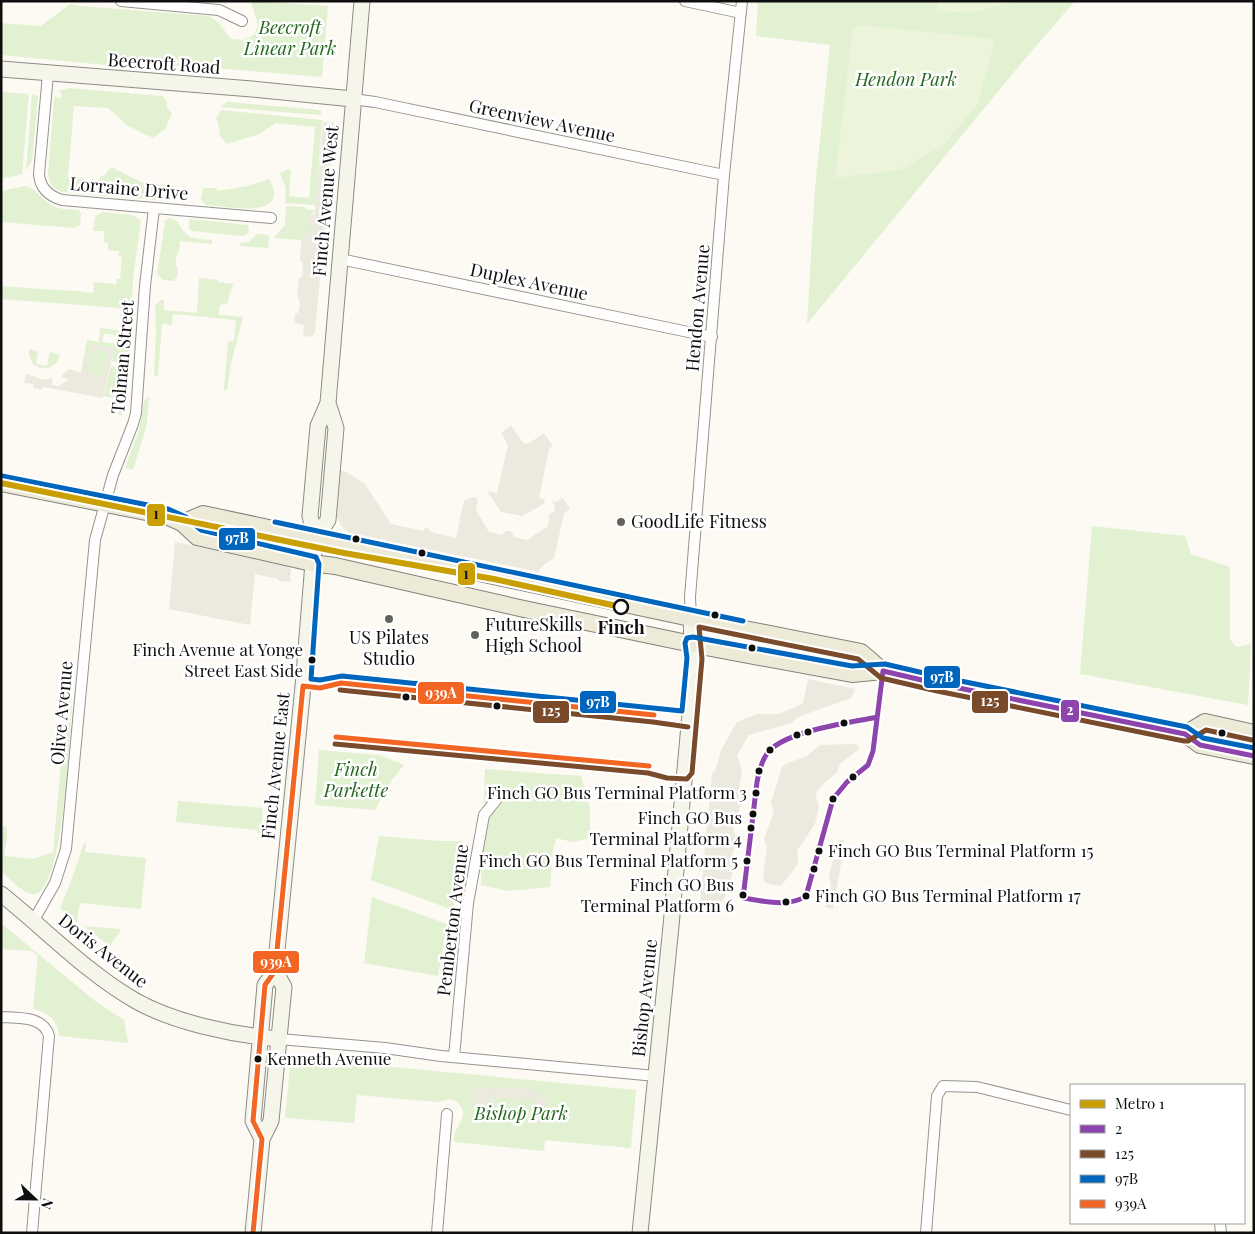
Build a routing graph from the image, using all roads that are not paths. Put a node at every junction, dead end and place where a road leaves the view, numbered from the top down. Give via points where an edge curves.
1 (121, 1) edge
2 (362, 1) edge
3 (685, 1) edge
4 (742, 1) edge
5 (741, 13) junction
6 (242, 21) dead end
7 (1, 69) edge
8 (48, 74) junction
9 (353, 99) junction
10 (724, 176) junction
11 (154, 208) junction
12 (271, 218) dead end
13 (340, 259) junction
14 (712, 337) junction
15 (1, 483) edge
16 (105, 504) junction
17 (182, 522) junction
18 (315, 538) junction
19 (312, 563) junction
20 (691, 618) junction
21 (692, 644) junction
22 (883, 671) junction
23 (1254, 732) edge
24 (1185, 734) junction
25 (1254, 756) edge
26 (501, 794) dead end
27 (1, 894) edge
28 (34, 920) junction
29 (275, 972) junction
30 (1, 1017) edge
31 (260, 1037) junction
32 (279, 1039) junction
33 (454, 1057) junction
34 (656, 1076) junction
35 (1070, 1110) edge
36 (447, 1114) dead end
37 (262, 1139) junction
38 (32, 1233) edge
39 (253, 1233) edge
40 (437, 1233) edge
41 (640, 1233) edge
42 (926, 1233) edge

1 - 6 street via 218,10
2 - 9 main road, Finch Avenue West
3 - 5 street
4 - 5 street, Hendon Avenue
5 - 10 street, Hendon Avenue
7 - 8 main road, Beecroft Road
8 - 9 main road, Beecroft Road
8 - 11 street, Lorraine Drive via 39,174 46,191 62,200
9 - 10 street, Greenview Avenue
9 - 13 main road, Finch Avenue West
10 - 14 street, Hendon Avenue
11 - 12 street, Lorraine Drive
11 - 16 street, Tolman Street via 136,413
13 - 14 street, Duplex Avenue
13 - 18 main road, Finch Avenue West via 328,403 318,426 310,516
14 - 20 street, Hendon Avenue via 690,596
15 - 16 main road
16 - 17 main road
16 - 28 street, Olive Avenue via 95,540 66,849 55,883
17 - 18 main road via 203,514
17 - 19 main road via 197,537
18 - 19 main road, Finch Avenue East
18 - 20 main road
19 - 21 main road
19 - 29 main road, Finch Avenue East via 302,704
20 - 21 main road, Bishop Avenue
20 - 22 main road via 861,652
21 - 22 main road via 852,674
21 - 34 main road, Bishop Avenue via 695,658
22 - 24 main road
23 - 24 main road via 1205,722
24 - 25 main road via 1200,745
26 - 33 street, Pemberton Avenue via 484,815 468,903
27 - 28 main road, Doris Avenue
28 - 31 main road, Doris Avenue via 105,980 136,1001 186,1021
29 - 31 main road, Finch Avenue East via 265,985
29 - 32 main road, Finch Avenue East via 284,987
30 - 38 street via 40,1023 49,1036
31 - 32 main road, Doris Avenue
31 - 37 main road, Finch Avenue East via 254,1121
32 - 33 street
32 - 37 main road, Finch Avenue East via 271,1121
33 - 34 street
34 - 41 main road, Bishop Avenue
35 - 42 street via 977,1087 943,1086 937,1096
36 - 40 street
37 - 39 main road, Finch Avenue East

